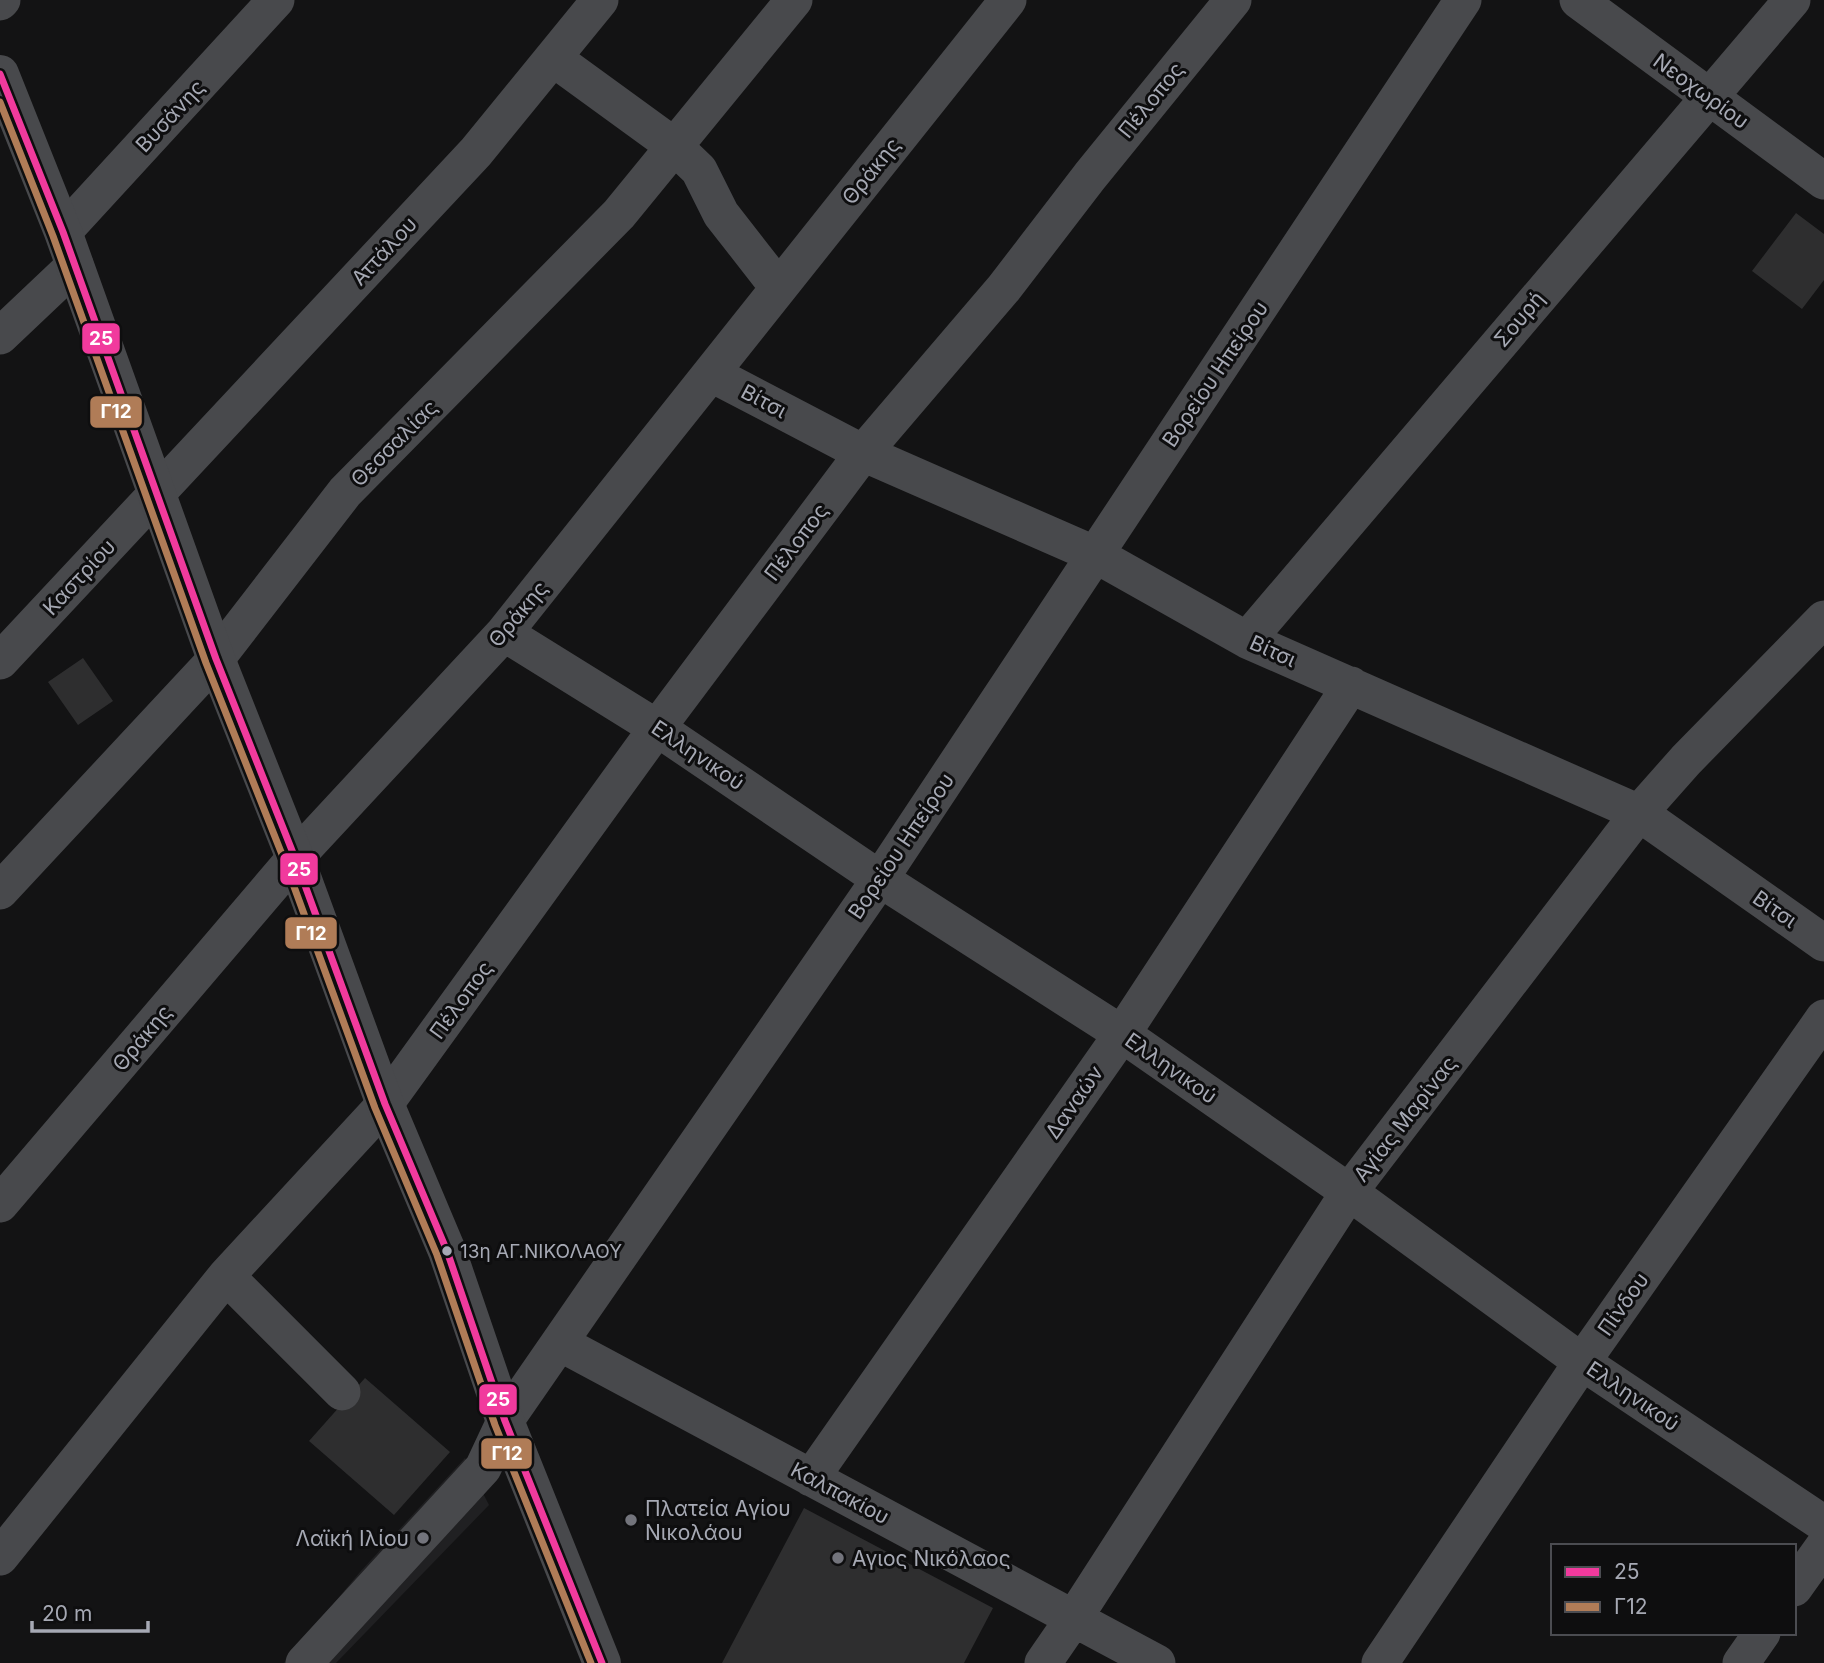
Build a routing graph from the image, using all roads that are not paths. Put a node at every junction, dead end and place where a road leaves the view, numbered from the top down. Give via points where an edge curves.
1 (276, 0) edge
2 (600, 0) edge
3 (794, 0) edge
4 (1008, 0) edge
5 (1233, 0) edge
6 (1463, 0) edge
7 (1578, 0) edge
8 (1792, 0) edge
9 (553, 58) junction
10 (0, 74) edge
11 (1709, 96) junction
12 (674, 146) junction
13 (1824, 181) edge
14 (69, 248) junction
15 (778, 287) junction
16 (0, 336) edge
17 (712, 374) junction
18 (863, 453) junction
19 (157, 492) junction
20 (1096, 555) junction
21 (1824, 619) edge
22 (504, 632) junction
23 (1247, 640) junction
24 (216, 659) junction
25 (0, 661) edge
26 (1351, 685) junction
27 (657, 727) junction
28 (1639, 813) junction
29 (295, 858) junction
30 (880, 879) junction
31 (0, 891) edge
32 (1824, 943) edge
33 (1824, 1018) edge
34 (1122, 1034) junction
35 (385, 1104) junction
36 (1349, 1192) junction
37 (0, 1204) edge
38 (226, 1276) junction
39 (560, 1343) junction
40 (1581, 1362) junction
41 (342, 1392) dead end
42 (505, 1421) junction
43 (811, 1478) junction
44 (1824, 1524) edge
45 (1824, 1546) edge
46 (0, 1557) edge
47 (1796, 1585) edge
48 (1074, 1618) junction
49 (1761, 1635) edge
50 (304, 1663) edge
51 (602, 1663) edge
52 (1043, 1663) edge
53 (1157, 1663) edge
54 (1380, 1663) edge
55 (1741, 1663) edge

1 - 14 street, Βυσάνης
2 - 9 street, Αττάλου
3 - 12 street, Θεσσαλίας
4 - 15 street, Θράκης
5 - 18 street, Πέλοπος via 1004,288
6 - 20 street, Βορείου Ηπείρου
7 - 11 street, Νεοχωρίου
8 - 11 street, Σουρή
9 - 12 street
9 - 19 street, Αττάλου via 476,152
10 - 14 street
11 - 13 street, Νεοχωρίου
11 - 23 street, Σουρή
12 - 15 street via 699,170 721,214
12 - 24 street, Θεσσαλίας via 619,214 345,492
14 - 16 street, Βυσάνης
14 - 19 street
15 - 17 street, Θράκης
17 - 18 street, Βίτσι
17 - 22 street, Θράκης
18 - 20 street, Βίτσι
18 - 27 street, Πέλοπος
19 - 24 street
19 - 25 street, Καστρίου
20 - 23 street, Βίτσι
20 - 30 street, Βορείου Ηπείρου
21 - 28 street, Αγίας Μαρίνας
22 - 27 street, Ελληνικού
22 - 29 street, Θράκης
23 - 26 street, Βίτσι
24 - 29 street
24 - 31 street, Θεσσαλίας
26 - 28 street, Βίτσι
26 - 34 street, Δαναών
27 - 30 street, Ελληνικού
27 - 35 street, Πέλοπος
28 - 32 street, Βίτσι
28 - 36 street, Αγίας Μαρίνας
29 - 35 street
29 - 37 street, Θράκης
30 - 34 street, Ελληνικού
30 - 39 street, Βορείου Ηπείρου
33 - 40 street, Πίνδου
34 - 36 street, Ελληνικού
34 - 43 street, Δαναών
35 - 38 street, Πέλοπος
35 - 42 street via 447,1251
36 - 40 street, Ελληνικού
36 - 48 street, Αγίας Μαρίνας
38 - 41 street
38 - 46 street, Πέλοπος
39 - 42 street, Βορείου Ηπείρου
39 - 43 street, Καλπακίου
40 - 44 street, Ελληνικού
40 - 54 street, Πίνδου
42 - 50 street, Βορείου Ηπείρου via 483,1468
42 - 51 street
43 - 48 street, Καλπακίου
45 - 47 street
48 - 52 street, Αγίας Μαρίνας
48 - 53 street, Καλπακίου
49 - 55 street

